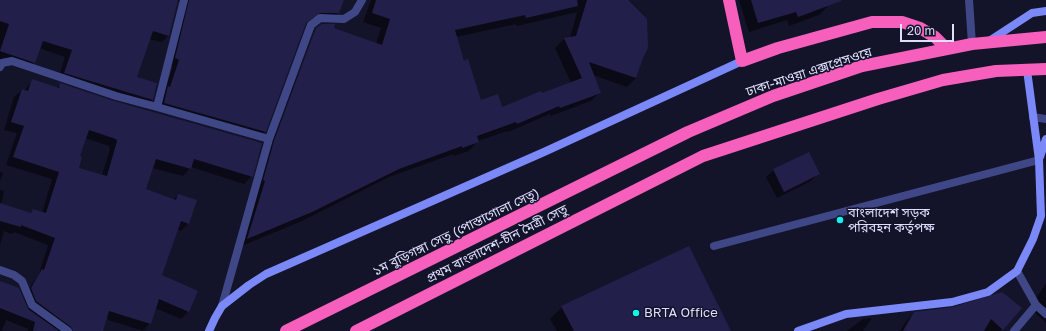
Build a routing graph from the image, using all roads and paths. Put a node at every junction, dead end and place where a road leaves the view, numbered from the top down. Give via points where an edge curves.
1 (184, 0) edge
2 (362, 0) edge
3 (728, 0) edge
4 (969, 0) edge
5 (1046, 11) edge
6 (1046, 37) edge
7 (987, 43) junction
8 (972, 44) junction
9 (947, 49) junction
10 (742, 61) junction
11 (0, 67) edge
12 (1046, 69) edge
13 (1027, 70) junction
14 (157, 107) junction
15 (1033, 117) junction
16 (1046, 119) edge
17 (269, 139) junction
18 (1046, 139) edge
19 (638, 158) joint
20 (1039, 160) junction
21 (714, 246) dead end
22 (0, 270) edge
23 (1017, 271) junction
24 (1036, 305) junction
25 (222, 306) junction
26 (1046, 314) edge
27 (68, 331) edge
28 (209, 331) edge
29 (286, 331) edge
30 (356, 331) edge
31 (798, 331) edge
32 (1014, 331) edge

1 - 14 street
2 - 17 street via 355,12 344,19 320,18 311,25
3 - 10 highway
4 - 8 street
5 - 7 main road via 1032,13
6 - 7 highway, ঢাকা-মাওয়া এক্সপ্রেসওয়ে
7 - 8 highway, ঢাকা-মাওয়া এক্সপ্রেসওয়ে
8 - 9 highway, ঢাকা-মাওয়া এক্সপ্রেসওয়ে
9 - 10 highway via 935,37 920,28 902,22 872,22 778,48
9 - 19 highway, ঢাকা-মাওয়া এক্সপ্রেসওয়ে via 862,66 773,96 688,132
10 - 25 main road via 544,152 282,266 249,285
11 - 14 street via 2,63 12,61
12 - 13 highway
13 - 15 main road
13 - 30 highway, প্রথম বাংলাদেশ-চীন মৈত্রী সেতু via 996,71 943,80 878,98 703,156
14 - 17 street
15 - 16 street
15 - 20 main road
17 - 25 street
18 - 20 main road
19 - 29 highway, ১ম বুড়িগঙ্গা সেতু (পোস্তাগোলা সেতু)
20 - 21 street
20 - 23 main road via 1041,216
22 - 27 street via 14,275 22,282 32,304
23 - 24 street
23 - 31 main road via 988,292 952,302 846,314
24 - 26 street
24 - 32 street
25 - 28 main road

